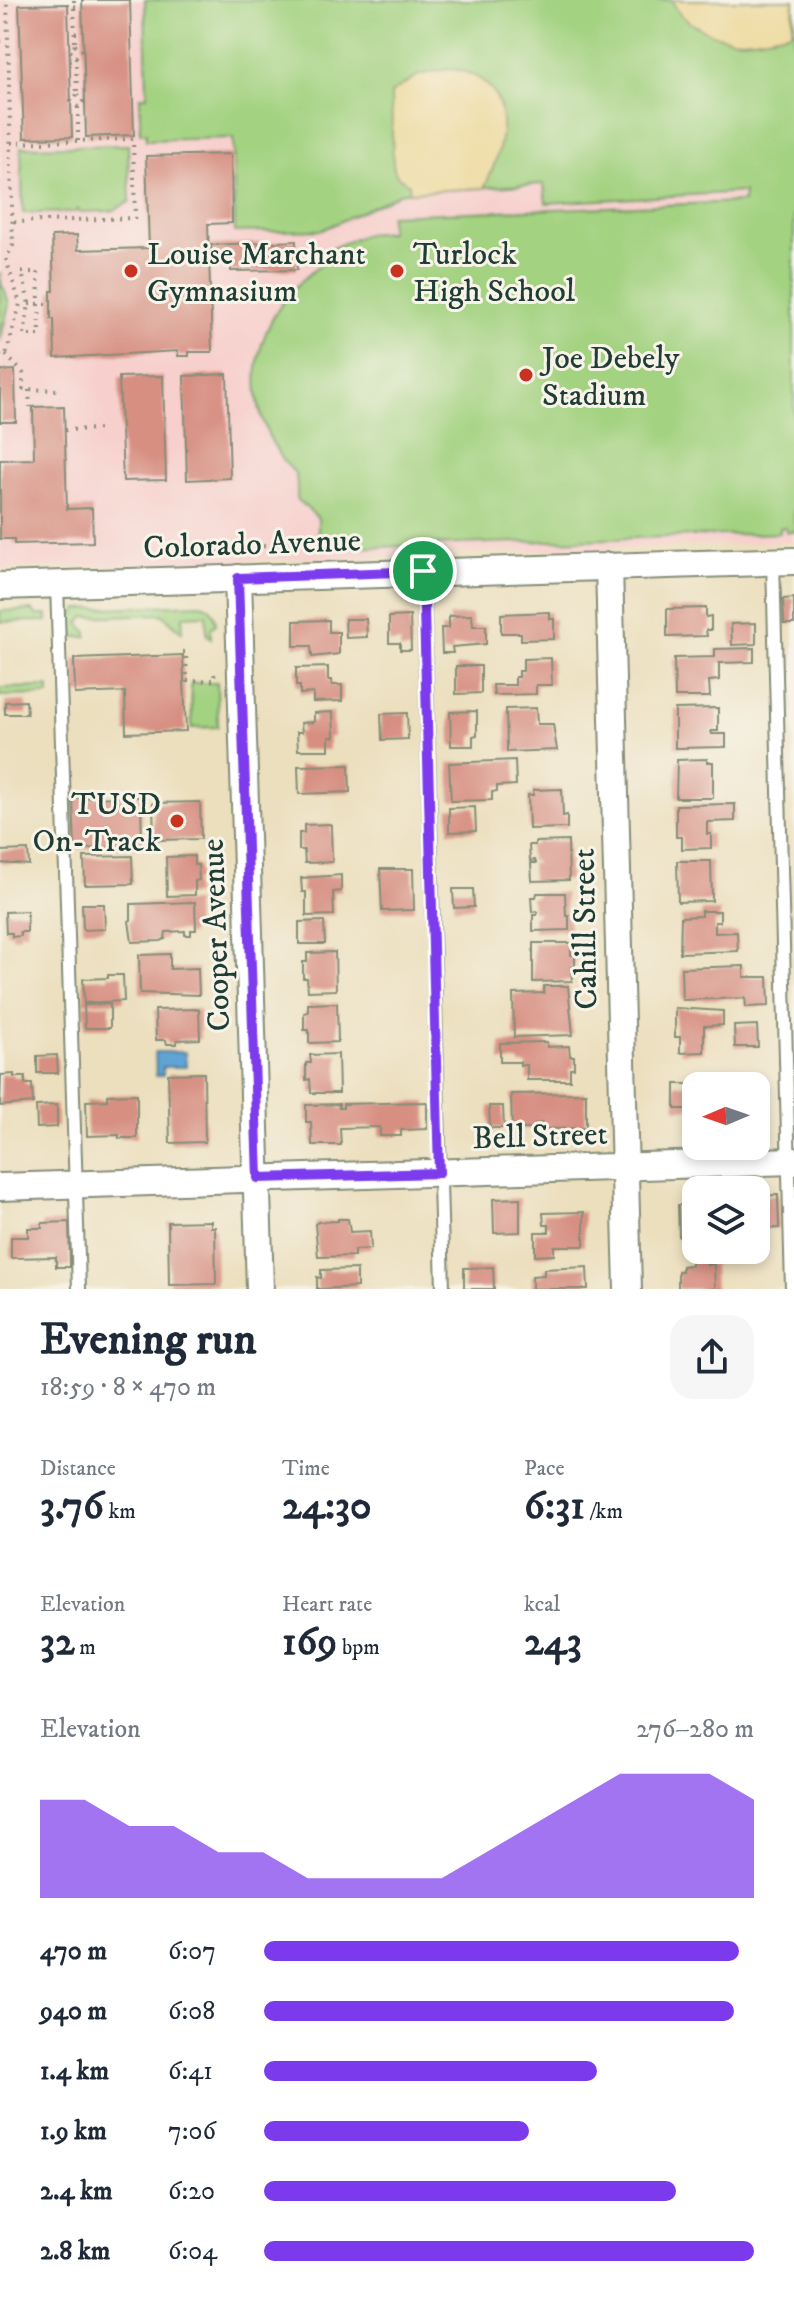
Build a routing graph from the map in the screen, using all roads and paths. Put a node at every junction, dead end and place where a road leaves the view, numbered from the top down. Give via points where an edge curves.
1 (7, 0) edge
2 (74, 3) edge
3 (82, 6) dead end
4 (73, 29) junction
5 (83, 33) dead end
6 (0, 41) edge
7 (8, 41) junction
8 (73, 56) junction
9 (84, 60) dead end
10 (70, 80) dead end
11 (77, 80) junction
12 (77, 87) junction
13 (85, 87) dead end
14 (76, 108) junction
15 (86, 113) dead end
16 (78, 141) junction
17 (11, 143) junction
18 (13, 222) junction
19 (3, 259) edge
20 (20, 304) junction
21 (29, 304) junction
22 (39, 304) junction
23 (51, 304) dead end
24 (3, 355) edge
25 (29, 389) junction
26 (61, 390) dead end
27 (30, 407) dead end
28 (104, 429) dead end
29 (65, 430) dead end
30 (266, 546) dead end
31 (220, 553) dead end
32 (784, 561) edge
33 (609, 566) junction
34 (423, 571) junction
35 (238, 578) junction
36 (57, 584) junction
37 (0, 586) edge
38 (183, 652) dead end
39 (214, 673) dead end
40 (792, 1161) edge
41 (624, 1166) junction
42 (439, 1173) junction
43 (258, 1178) junction
44 (75, 1184) junction
45 (0, 1187) edge
46 (79, 1289) edge
47 (260, 1289) edge
48 (443, 1289) edge
49 (628, 1289) edge
50 (792, 1289) edge

1 - 7 path
2 - 3 path
2 - 4 path
4 - 5 path
4 - 8 path via 75,45 82,50
6 - 7 path
7 - 17 path
8 - 9 path
8 - 11 path
10 - 11 path
11 - 12 path
12 - 13 path
12 - 14 path via 83,101
14 - 15 path
14 - 16 path
16 - 17 path
16 - 18 path via 133,139 135,218
17 - 18 path
18 - 19 path via 13,245
19 - 20 path
20 - 21 path
20 - 24 path
21 - 22 path
21 - 22 path via 24,335 40,335
21 - 22 path via 22,272 38,272
22 - 23 path
24 - 25 path via 23,373 23,389
25 - 26 path
25 - 27 path
28 - 29 path
30 - 31 path via 220,548
32 - 33 street, Colorado Avenue
32 - 40 lane
33 - 34 street, Colorado Avenue
33 - 41 street, Cahill Street
34 - 35 street, Colorado Avenue
34 - 42 lane
35 - 36 street, Colorado Avenue
35 - 43 street, Cooper Avenue
36 - 37 street, Colorado Avenue
36 - 44 lane
38 - 39 path via 188,682 215,680
40 - 41 street, Bell Street
40 - 50 lane
41 - 42 street, Bell Street
41 - 49 street, Cahill Street
42 - 43 street, Bell Street
42 - 48 lane
43 - 44 street, Bell Street
43 - 47 street, Cooper Avenue
44 - 45 street, Bell Street
44 - 46 lane

